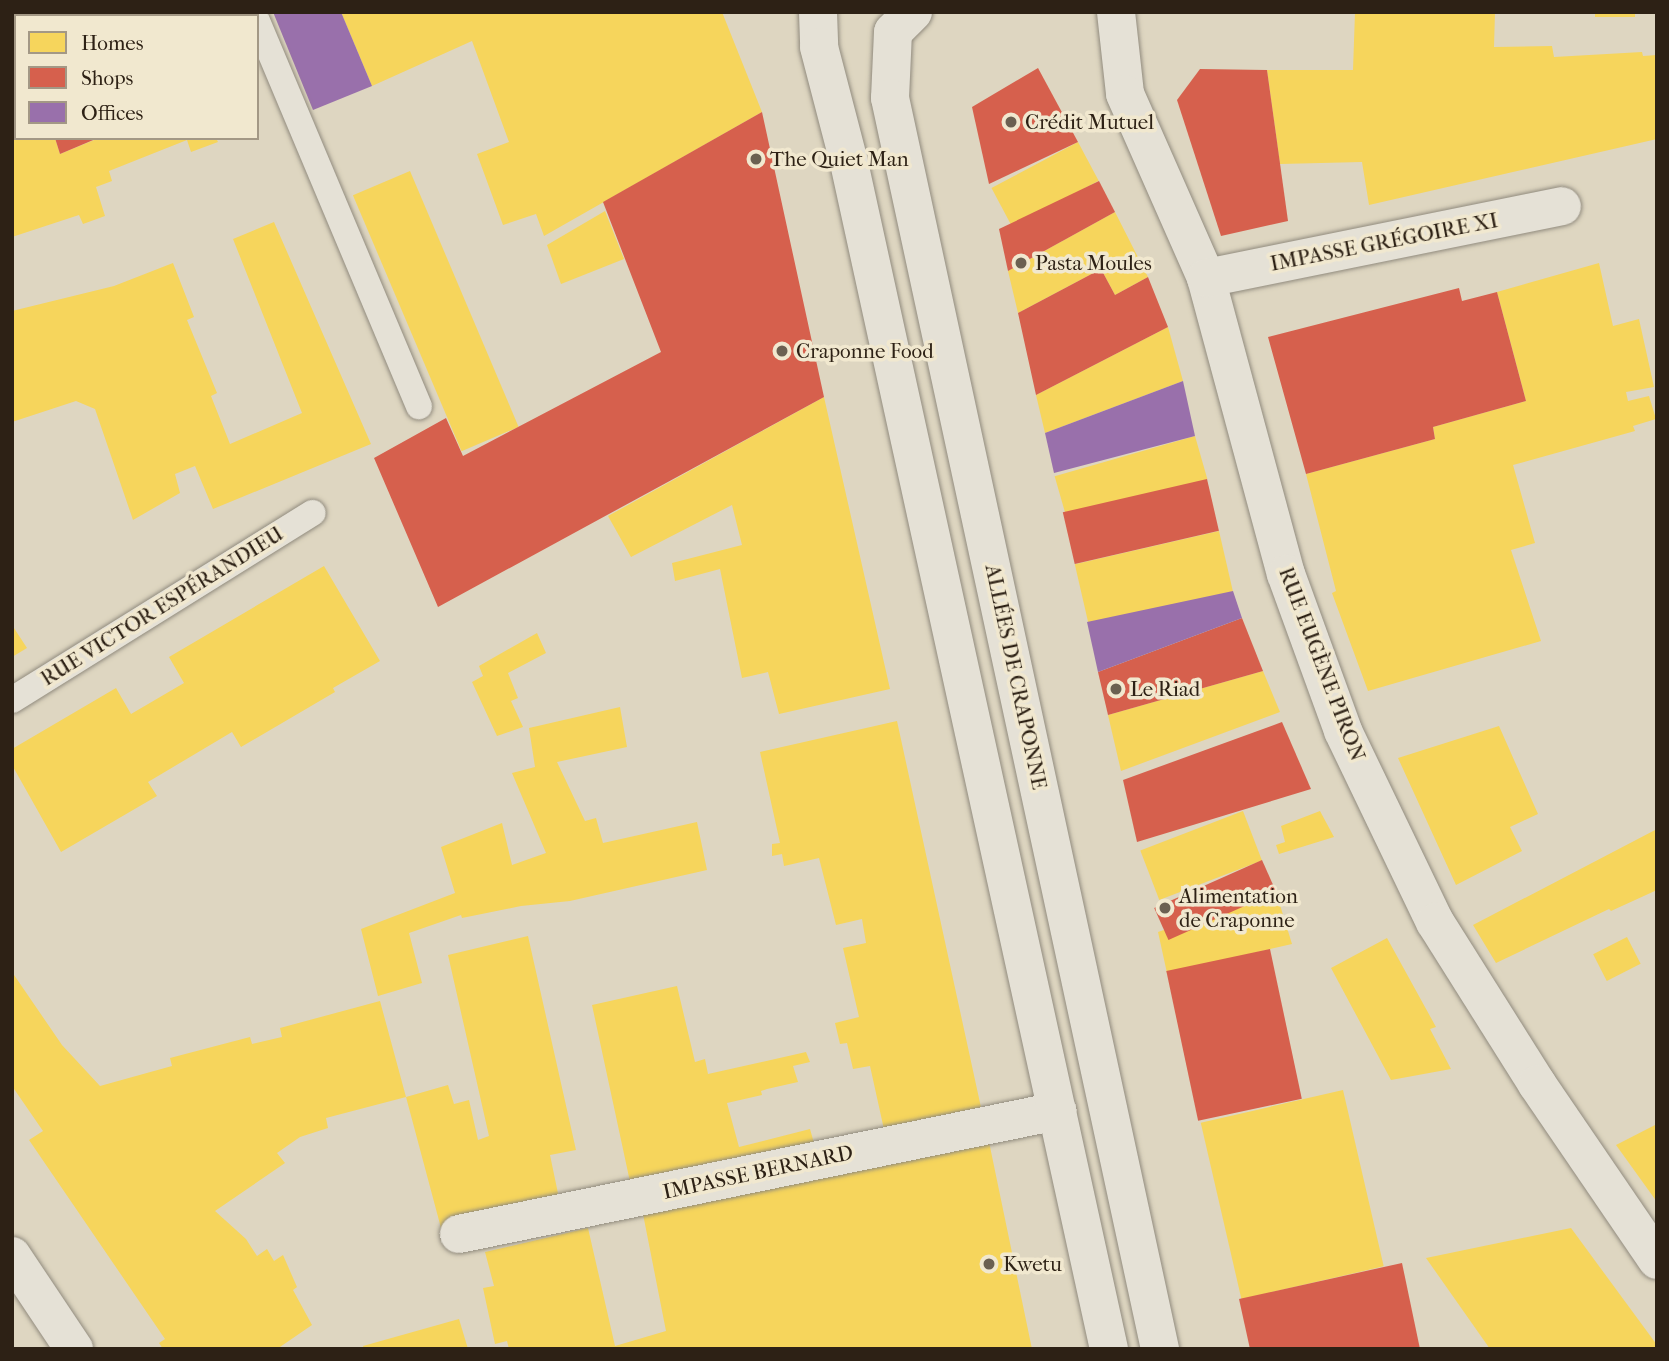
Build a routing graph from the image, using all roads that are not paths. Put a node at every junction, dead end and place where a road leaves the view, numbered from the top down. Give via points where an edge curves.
1 (818, 12) edge
2 (913, 12) edge
3 (1116, 12) edge
4 (259, 26) edge
5 (1562, 206) dead end
6 (1206, 278) junction
7 (419, 406) dead end
8 (312, 513) dead end
9 (12, 700) edge
10 (1057, 1111) junction
11 (460, 1234) dead end
12 (12, 1256) edge
13 (1657, 1260) edge
14 (74, 1349) edge
15 (1110, 1349) edge
16 (1160, 1349) edge

1 - 10 main road via 819,47 848,158
2 - 16 main road, ALLÉES DE CRAPONNE via 893,32 890,98
3 - 6 main road, RUE EUGÈNE PIRON via 1125,94
4 - 7 lane
5 - 6 main road, IMPASSE GRÉGOIRE XI
6 - 13 main road, RUE EUGÈNE PIRON via 1286,574 1343,731 1435,922 1537,1084
8 - 9 lane, RUE VICTOR ESPÉRANDIEU
10 - 11 main road, IMPASSE BERNARD
10 - 15 main road
12 - 14 main road

